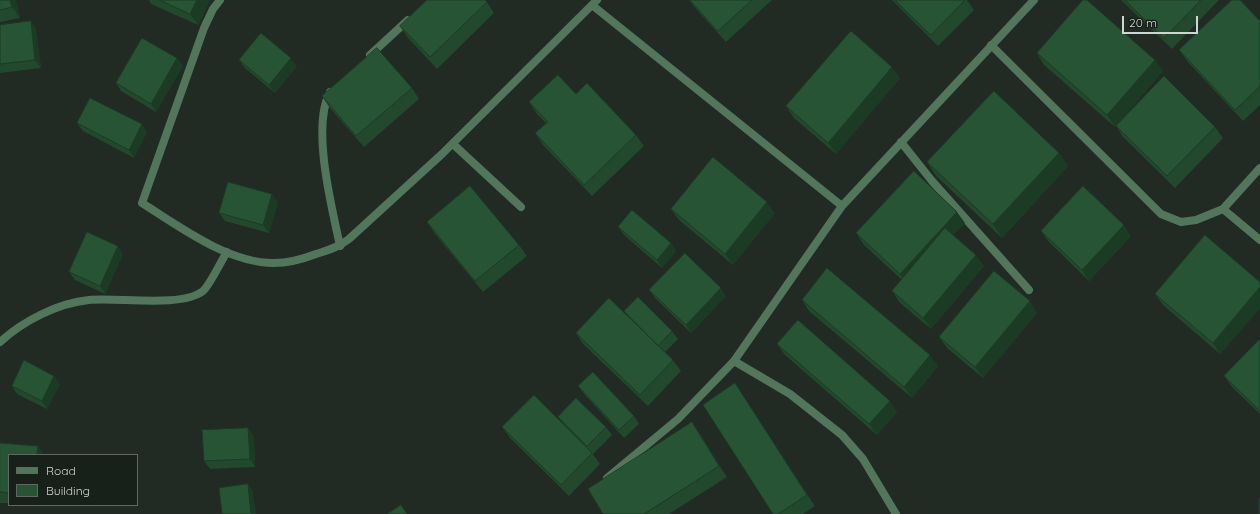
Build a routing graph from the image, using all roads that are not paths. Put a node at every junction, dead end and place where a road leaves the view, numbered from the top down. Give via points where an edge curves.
1 (220, 0) edge
2 (1034, 0) edge
3 (595, 3) edge
4 (412, 16) edge
5 (992, 45) junction
6 (365, 60) edge
7 (336, 87) edge
8 (901, 142) junction
9 (452, 144) junction
10 (1260, 168) edge
11 (842, 206) junction
12 (521, 207) dead end
13 (1223, 209) junction
14 (1260, 240) edge
15 (340, 246) junction
16 (227, 252) junction
17 (1029, 290) dead end
18 (0, 342) edge
19 (734, 361) junction
20 (602, 482) edge
21 (896, 514) edge

1 - 16 street via 204,28 142,203 198,238
2 - 5 street
3 - 9 street
3 - 11 street
4 - 6 street
5 - 8 street
5 - 13 street via 1161,214 1181,222 1196,220
7 - 15 street via 326,101 323,146 326,177
8 - 11 street
8 - 17 street via 932,181
9 - 12 street
9 - 15 street
10 - 13 street
11 - 19 street
13 - 14 street
15 - 16 street via 301,260 275,263 254,261
16 - 18 street via 203,291 187,299 88,300 51,309
19 - 20 street via 678,419
19 - 21 street via 790,394 842,435 863,459

